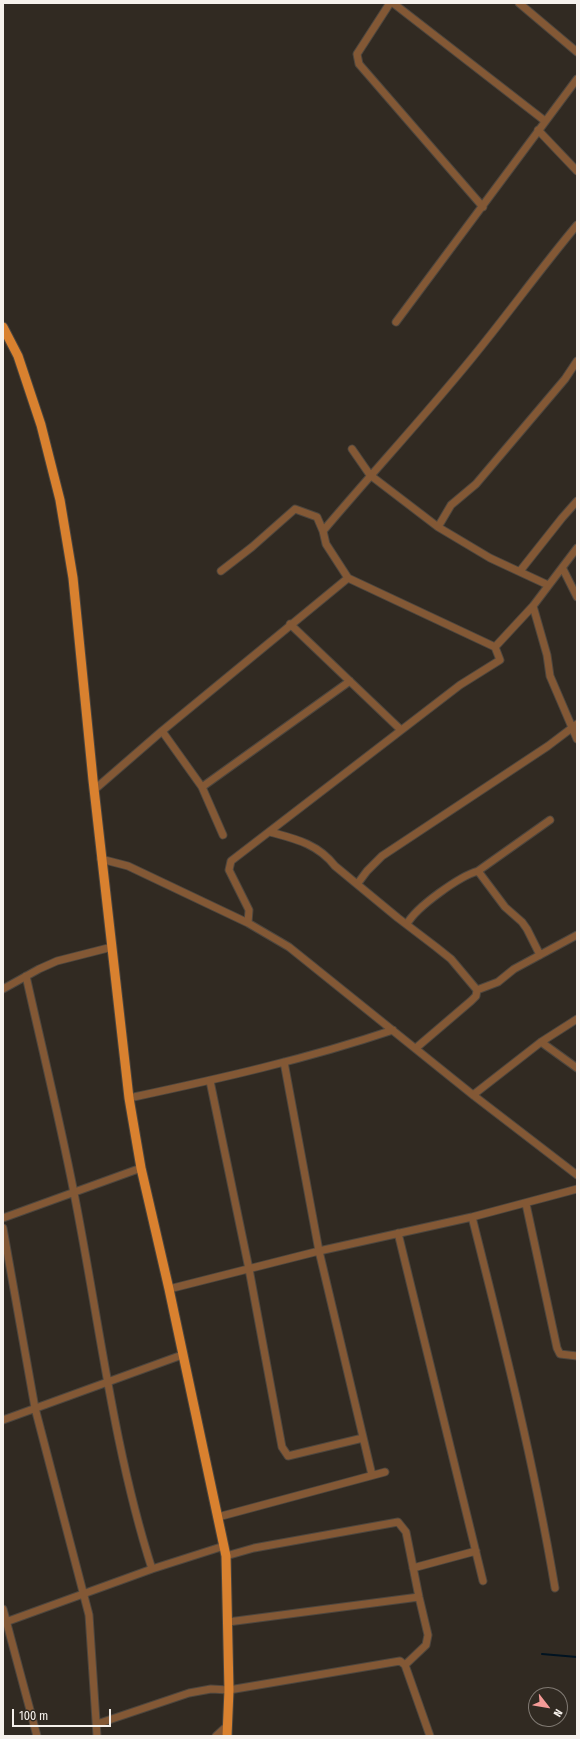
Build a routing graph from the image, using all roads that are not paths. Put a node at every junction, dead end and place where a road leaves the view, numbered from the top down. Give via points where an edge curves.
1 (390, 3) edge
2 (393, 3) edge
3 (519, 3) edge
4 (577, 52) edge
5 (577, 79) edge
6 (545, 121) junction
7 (538, 130) junction
8 (577, 171) edge
9 (483, 207) junction
10 (577, 225) edge
11 (396, 322) dead end
12 (3, 327) edge
13 (577, 361) edge
14 (352, 449) dead end
15 (370, 475) junction
16 (577, 501) edge
17 (438, 527) junction
18 (323, 531) junction
19 (577, 548) edge
20 (563, 569) junction
21 (221, 571) dead end
22 (520, 571) junction
23 (348, 578) junction
24 (548, 585) junction
25 (577, 597) edge
26 (533, 606) junction
27 (290, 624) junction
28 (495, 647) junction
29 (350, 681) junction
30 (574, 726) edge
31 (401, 730) junction
32 (162, 731) junction
33 (577, 739) edge
34 (202, 787) junction
35 (94, 790) junction
36 (550, 820) dead end
37 (270, 832) junction
38 (223, 835) dead end
39 (101, 859) junction
40 (478, 871) junction
41 (358, 884) junction
42 (248, 922) junction
43 (407, 924) junction
44 (577, 935) edge
45 (112, 947) junction
46 (540, 955) junction
47 (26, 976) junction
48 (3, 989) edge
49 (477, 990) junction
50 (577, 1019) edge
51 (393, 1030) junction
52 (541, 1042) junction
53 (416, 1048) junction
54 (284, 1062) junction
55 (577, 1068) edge
56 (210, 1081) junction
57 (473, 1095) junction
58 (129, 1098) junction
59 (141, 1168) junction
60 (577, 1175) edge
61 (577, 1189) edge
62 (74, 1193) junction
63 (526, 1204) junction
64 (472, 1217) junction
65 (3, 1218) edge
66 (3, 1228) edge
67 (398, 1234) junction
68 (320, 1251) junction
69 (249, 1268) junction
70 (169, 1289) junction
71 (182, 1355) junction
72 (577, 1356) edge
73 (107, 1384) junction
74 (35, 1408) junction
75 (3, 1420) edge
76 (363, 1438) junction
77 (385, 1472) dead end
78 (372, 1475) junction
79 (218, 1518) junction
80 (224, 1546) junction
81 (476, 1551) junction
82 (226, 1556) junction
83 (413, 1568) junction
84 (152, 1569) junction
85 (483, 1581) dead end
86 (555, 1588) dead end
87 (83, 1595) junction
88 (418, 1597) junction
89 (3, 1609) edge
90 (4, 1622) edge
91 (228, 1622) junction
92 (405, 1664) junction
93 (229, 1690) junction
94 (96, 1724) junction
95 (228, 1725) junction
96 (37, 1736) edge
97 (98, 1736) edge
98 (216, 1736) edge
99 (227, 1736) edge
100 (430, 1736) edge

1 - 9 street via 357,54 359,64
2 - 6 street
3 - 4 street
5 - 6 street
6 - 7 street
7 - 8 street
7 - 9 street
9 - 11 street
10 - 15 street via 472,359
12 - 35 main road via 18,356 41,425 60,500 73,578
13 - 17 street via 476,484 452,505
14 - 15 street
15 - 17 street
15 - 18 street
16 - 22 street
17 - 22 street via 490,558
18 - 21 street via 317,518 295,509
18 - 23 street via 326,544
19 - 20 street
20 - 24 street
20 - 25 street
22 - 24 street
23 - 27 street
23 - 28 street
24 - 26 street
26 - 28 street
26 - 30 street via 548,655 550,676
27 - 29 street
27 - 32 street
28 - 31 street via 500,660 473,676
29 - 31 street
29 - 34 street
30 - 33 street
30 - 41 street via 382,856
31 - 37 street
32 - 34 street
32 - 35 street
34 - 38 street
35 - 39 main road
36 - 40 street
37 - 41 street via 305,842 328,856
37 - 42 street via 231,861 228,870 249,910
39 - 42 street via 128,866
39 - 45 main road
40 - 43 street via 468,874 435,896 411,916
40 - 46 street via 505,907 522,922
41 - 43 street
42 - 51 street via 289,947
43 - 49 street via 451,959
44 - 46 street
45 - 47 street via 57,961
45 - 58 main road
46 - 49 street via 514,969 498,982
47 - 48 street
47 - 62 street
49 - 53 street via 471,1001
50 - 52 street
51 - 53 street
51 - 54 street
52 - 55 street
52 - 57 street
53 - 57 street
54 - 56 street
54 - 68 street
56 - 58 street
56 - 69 street
57 - 60 street
58 - 59 main road
59 - 62 street
59 - 70 main road
61 - 63 street
62 - 65 street
62 - 73 street
63 - 64 street
63 - 72 street via 557,1348 560,1354
64 - 67 street
64 - 86 street via 513,1381 542,1512
66 - 74 street
67 - 68 street
67 - 81 street
68 - 69 street
68 - 76 street
69 - 70 street
69 - 76 street via 282,1447 288,1456
70 - 71 main road
71 - 73 street
71 - 79 main road
73 - 74 street
73 - 84 street via 139,1530
74 - 75 street
74 - 87 street
76 - 78 street
77 - 78 street
78 - 79 street
79 - 80 main road
80 - 82 main road
80 - 84 street
81 - 83 street
81 - 85 street
82 - 83 street via 254,1548 398,1522 406,1532
82 - 91 main road
83 - 88 street
84 - 87 street
87 - 90 street
87 - 94 street via 89,1615
88 - 91 street
88 - 92 street via 428,1635 426,1645
89 - 90 street
90 - 96 street
91 - 93 main road
92 - 93 street via 400,1661
92 - 100 street
93 - 94 street via 211,1689 189,1693
93 - 95 main road
94 - 97 street
95 - 98 street
95 - 99 main road

